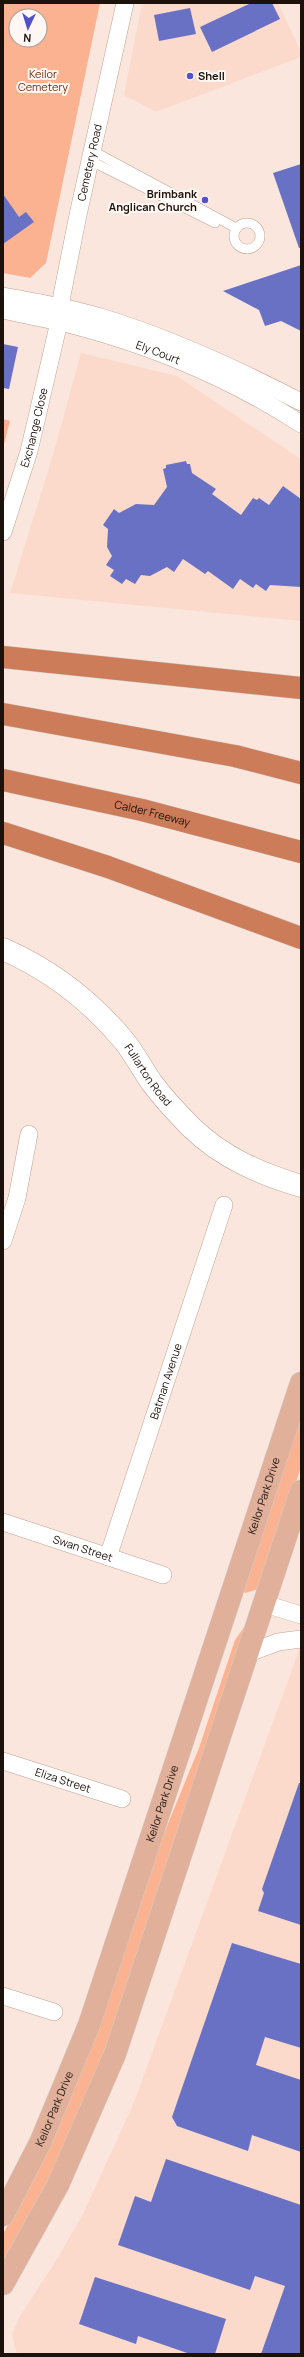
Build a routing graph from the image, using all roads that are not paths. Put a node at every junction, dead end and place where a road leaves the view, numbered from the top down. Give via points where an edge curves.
1 (125, 3) edge
2 (92, 156) junction
3 (235, 231) dead end
4 (3, 296) edge
5 (3, 310) edge
6 (60, 314) junction
7 (299, 402) edge
8 (295, 421) edge
9 (3, 532) edge
10 (3, 657) edge
11 (301, 688) edge
12 (3, 702) edge
13 (3, 714) edge
14 (235, 756) junction
15 (301, 772) edge
16 (3, 780) edge
17 (3, 833) edge
18 (301, 852) edge
19 (191, 897) junction
20 (301, 938) edge
21 (3, 949) edge
22 (301, 953) edge
23 (29, 1134) dead end
24 (296, 1182) edge
25 (224, 1205) dead end
26 (3, 1241) edge
27 (301, 1384) edge
28 (301, 1492) edge
29 (3, 1522) edge
30 (108, 1557) junction
31 (163, 1575) dead end
32 (232, 1593) junction
33 (265, 1604) junction
34 (301, 1615) edge
35 (301, 1639) edge
36 (249, 1653) junction
37 (3, 1761) edge
38 (122, 1799) dead end
39 (3, 1996) edge
40 (54, 2012) dead end
41 (3, 2215) edge
42 (3, 2284) edge

1 - 2 street, Cemetery Road
2 - 3 lane
2 - 6 street, Cemetery Road
4 - 6 street, Ely Court
5 - 6 street, Ely Court
6 - 7 street, Ely Court via 141,330 195,351
6 - 8 street, Ely Court via 161,352 244,391
6 - 9 street, Exchange Close via 29,451
7 - 8 street
10 - 11 highway
12 - 14 highway via 110,722
13 - 14 highway
14 - 15 highway
16 - 18 highway, Calder Freeway via 142,810
17 - 19 highway
19 - 20 highway
19 - 22 highway
21 - 24 main road, Fullarton Road via 48,974 90,1006 126,1044 173,1108 204,1139 232,1159 258,1172
23 - 26 street via 17,1198
25 - 30 street, Batman Avenue
27 - 32 main road, Keilor Park Drive
28 - 33 main road
29 - 30 street, Swan Street
30 - 31 street, Swan Street
32 - 33 main road
32 - 41 main road, Keilor Park Drive via 89,2025 41,2140
33 - 34 street
33 - 36 main road
35 - 36 street via 278,1642
36 - 42 main road via 115,2054 76,2149
37 - 38 street, Eliza Street
39 - 40 street

